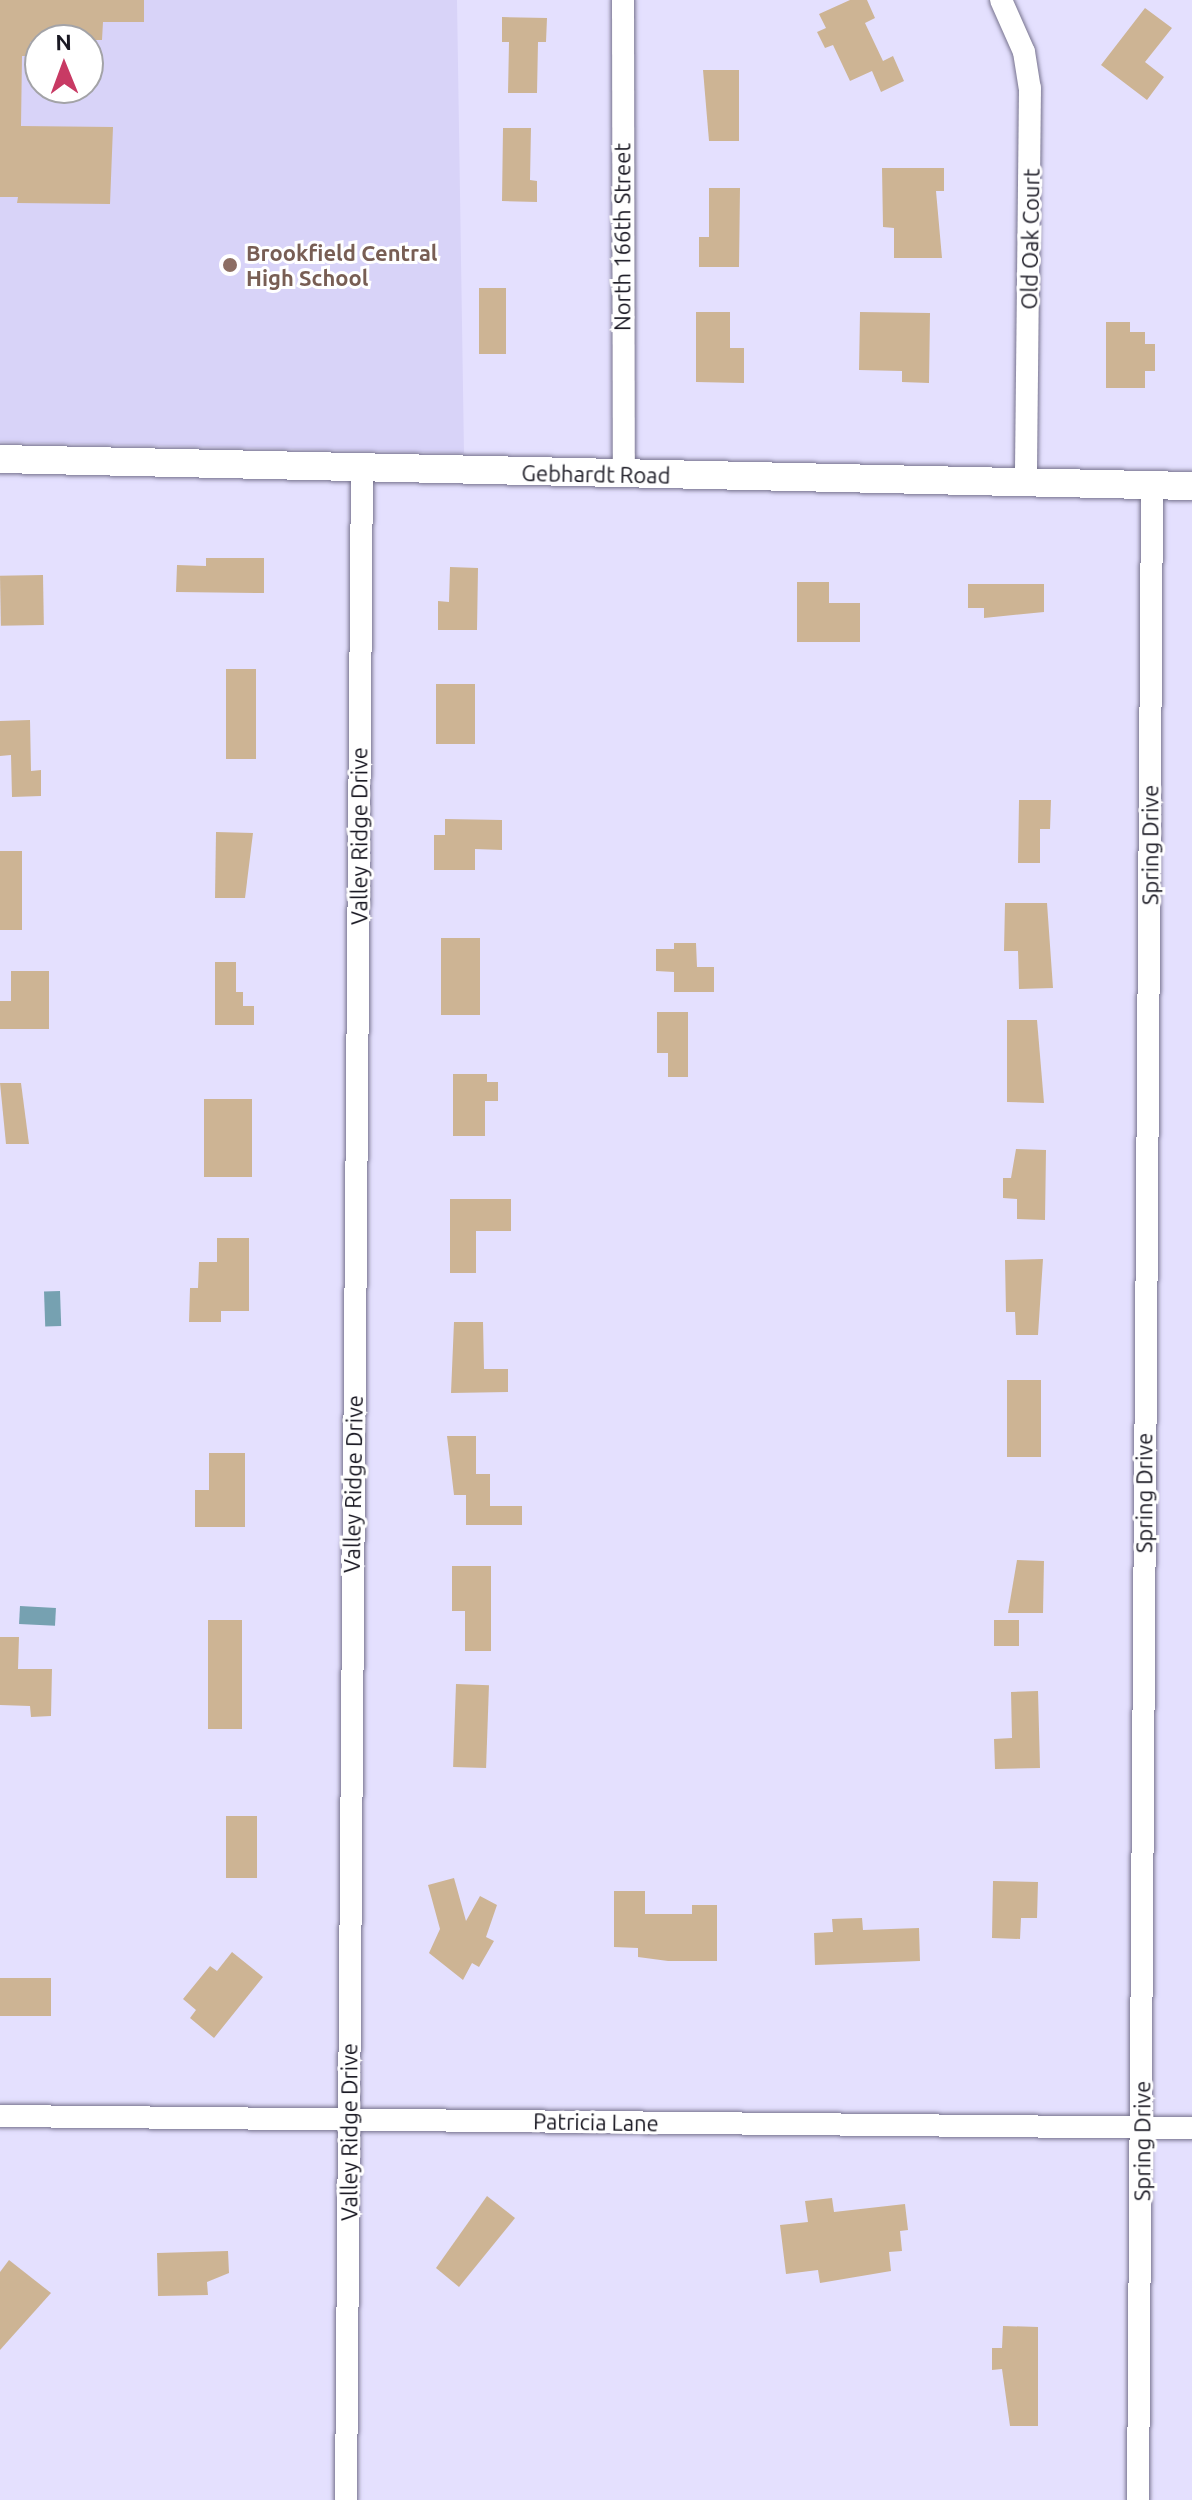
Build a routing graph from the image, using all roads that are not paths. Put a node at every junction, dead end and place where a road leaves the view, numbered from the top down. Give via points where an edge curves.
1 (623, 0) edge
2 (1001, 0) edge
3 (0, 459) edge
4 (362, 469) junction
5 (624, 475) junction
6 (1026, 483) junction
7 (1152, 486) junction
8 (1192, 486) edge
9 (0, 2116) edge
10 (351, 2121) junction
11 (1192, 2128) edge
12 (1141, 2130) junction
13 (346, 2500) edge
14 (1138, 2500) edge

1 - 5 street, North 166th Street
2 - 6 street, Old Oak Court via 1024,52 1031,100
3 - 4 street, Gebhardt Road
4 - 5 street, Gebhardt Road
4 - 10 street, Valley Ridge Drive
5 - 6 street, Gebhardt Road
6 - 7 street, Gebhardt Road
7 - 8 street, Gebhardt Road
7 - 12 street, Spring Drive
9 - 10 street, Patricia Lane
10 - 12 street, Patricia Lane
10 - 13 street, Valley Ridge Drive
11 - 12 street, Patricia Lane
12 - 14 street, Spring Drive

